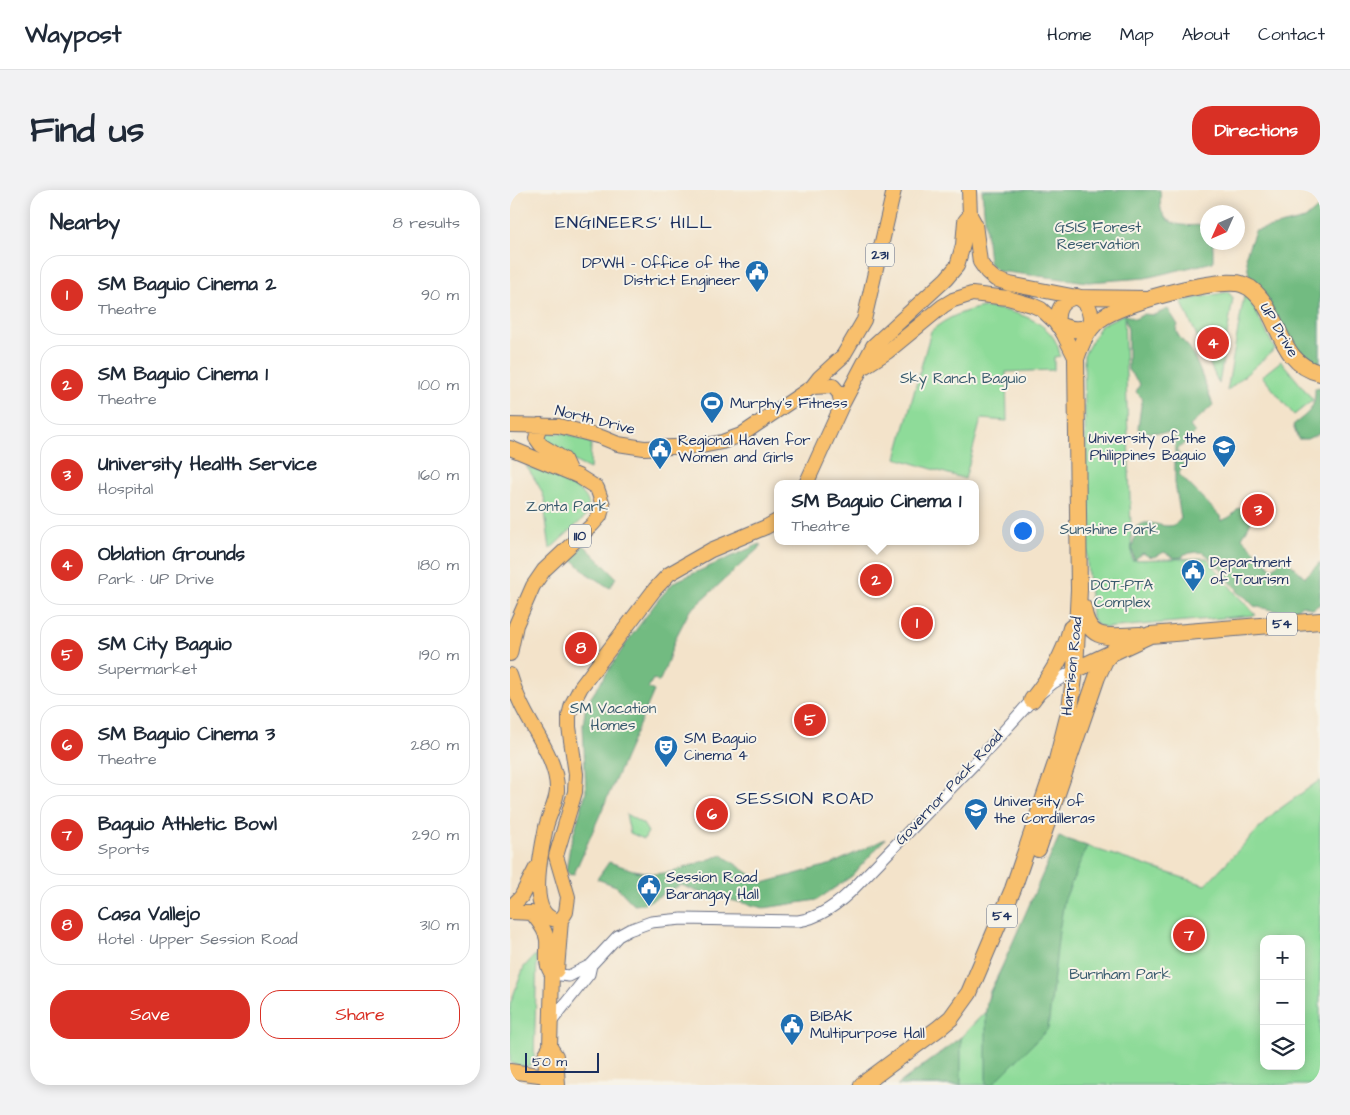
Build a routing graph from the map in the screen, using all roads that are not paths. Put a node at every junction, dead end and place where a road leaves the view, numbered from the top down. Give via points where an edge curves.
1 (894, 190) edge
2 (969, 190) edge
3 (970, 216) junction
4 (987, 272) junction
5 (946, 279) junction
6 (983, 294) junction
7 (966, 295) junction
8 (1077, 297) junction
9 (1151, 298) junction
10 (864, 320) junction
11 (1058, 326) junction
12 (1092, 326) junction
13 (874, 346) junction
14 (887, 352) junction
15 (1076, 359) junction
16 (860, 369) junction
17 (1320, 373) edge
18 (812, 387) junction
19 (842, 404) junction
20 (540, 424) junction
21 (510, 425) edge
22 (510, 448) edge
23 (570, 472) junction
24 (808, 480) edge
25 (774, 523) edge
26 (1079, 566) junction
27 (1079, 589) junction
28 (1320, 621) edge
29 (1150, 635) junction
30 (1113, 651) junction
31 (510, 654) edge
32 (1056, 668) junction
33 (1075, 670) junction
34 (510, 675) edge
35 (1038, 695) junction
36 (1091, 695) junction
37 (1071, 702) junction
38 (541, 858) junction
39 (556, 862) junction
40 (510, 910) edge
41 (561, 920) junction
42 (592, 965) junction
43 (552, 974) junction
44 (551, 1022) junction
45 (550, 1047) junction
46 (510, 1071) edge
47 (547, 1081) edge
48 (558, 1085) edge
49 (862, 1085) edge
50 (879, 1085) edge

1 - 10 main road, 231
2 - 3 main road
3 - 4 main road via 975,224 980,262
3 - 5 main road via 965,221 957,266
4 - 6 main road
4 - 8 main road, UP Drive via 995,279 1010,284
5 - 7 main road
5 - 13 main road
6 - 7 main road
6 - 11 main road via 1032,305
7 - 14 main road via 943,306
8 - 9 main road, UP Drive
8 - 11 main road via 1062,304 1057,316
8 - 12 highway via 1088,306
9 - 12 highway, UP Drive via 1114,311
9 - 17 highway, UP Drive via 1224,282 1245,285 1266,308 1292,356 1310,371
10 - 13 main road via 866,337
10 - 18 main road, North Drive / 231 via 848,348
11 - 12 highway via 1070,330
11 - 15 main road
12 - 15 highway, UP Drive via 1082,340
13 - 14 main road
13 - 16 main road
14 - 16 main road
15 - 26 highway, Harrison Road
16 - 19 main road
18 - 19 main road via 833,386
18 - 20 main road, North Drive via 741,435 712,445 644,448 618,444 569,428
19 - 24 main road
20 - 21 main road, North Drive
20 - 23 main road via 536,438 541,445 564,459
22 - 23 main road, 110
23 - 31 main road, 110 via 597,488 603,506 600,516 544,570 533,586 518,621
25 - 39 main road via 711,550 669,574 581,687 569,716 576,774 573,799
26 - 27 highway, Harrison Road
26 - 29 highway via 1084,615 1092,631 1106,637
27 - 32 highway via 1069,636
27 - 33 highway, Harrison Road
28 - 29 highway, Governor Pack Road / 54
29 - 30 highway, Governor Pack Road / 54
30 - 33 highway, Governor Pack Road / 54
30 - 36 highway, Harrison Road / 54 via 1101,667
32 - 33 highway
32 - 35 highway
33 - 35 street, Governor Pack Road
33 - 36 highway via 1086,678
33 - 37 highway, Harrison Road / 54
34 - 38 main road via 557,778 557,793 546,826
35 - 37 highway via 1054,689 1063,692
35 - 42 street, Governor Pack Road via 858,884 826,909 798,921 682,919 651,922 618,936
36 - 50 highway, Harrison Road / 54 via 1050,818 979,996 947,1034
37 - 49 highway, Harrison Road / 54 via 1057,760 1016,880 969,993 940,1028
38 - 39 main road via 545,870 550,872
38 - 40 main road
38 - 41 main road via 538,884 542,906 546,916
39 - 41 main road via 568,897
40 - 43 main road via 532,913 542,925 547,938 546,967
41 - 43 main road via 557,970
42 - 43 street, Governor Pack Road via 569,976
42 - 44 street, Governor Pack Road via 589,974
43 - 44 main road
44 - 45 main road
45 - 47 main road via 544,1055
45 - 48 main road via 556,1056
46 - 47 main road

